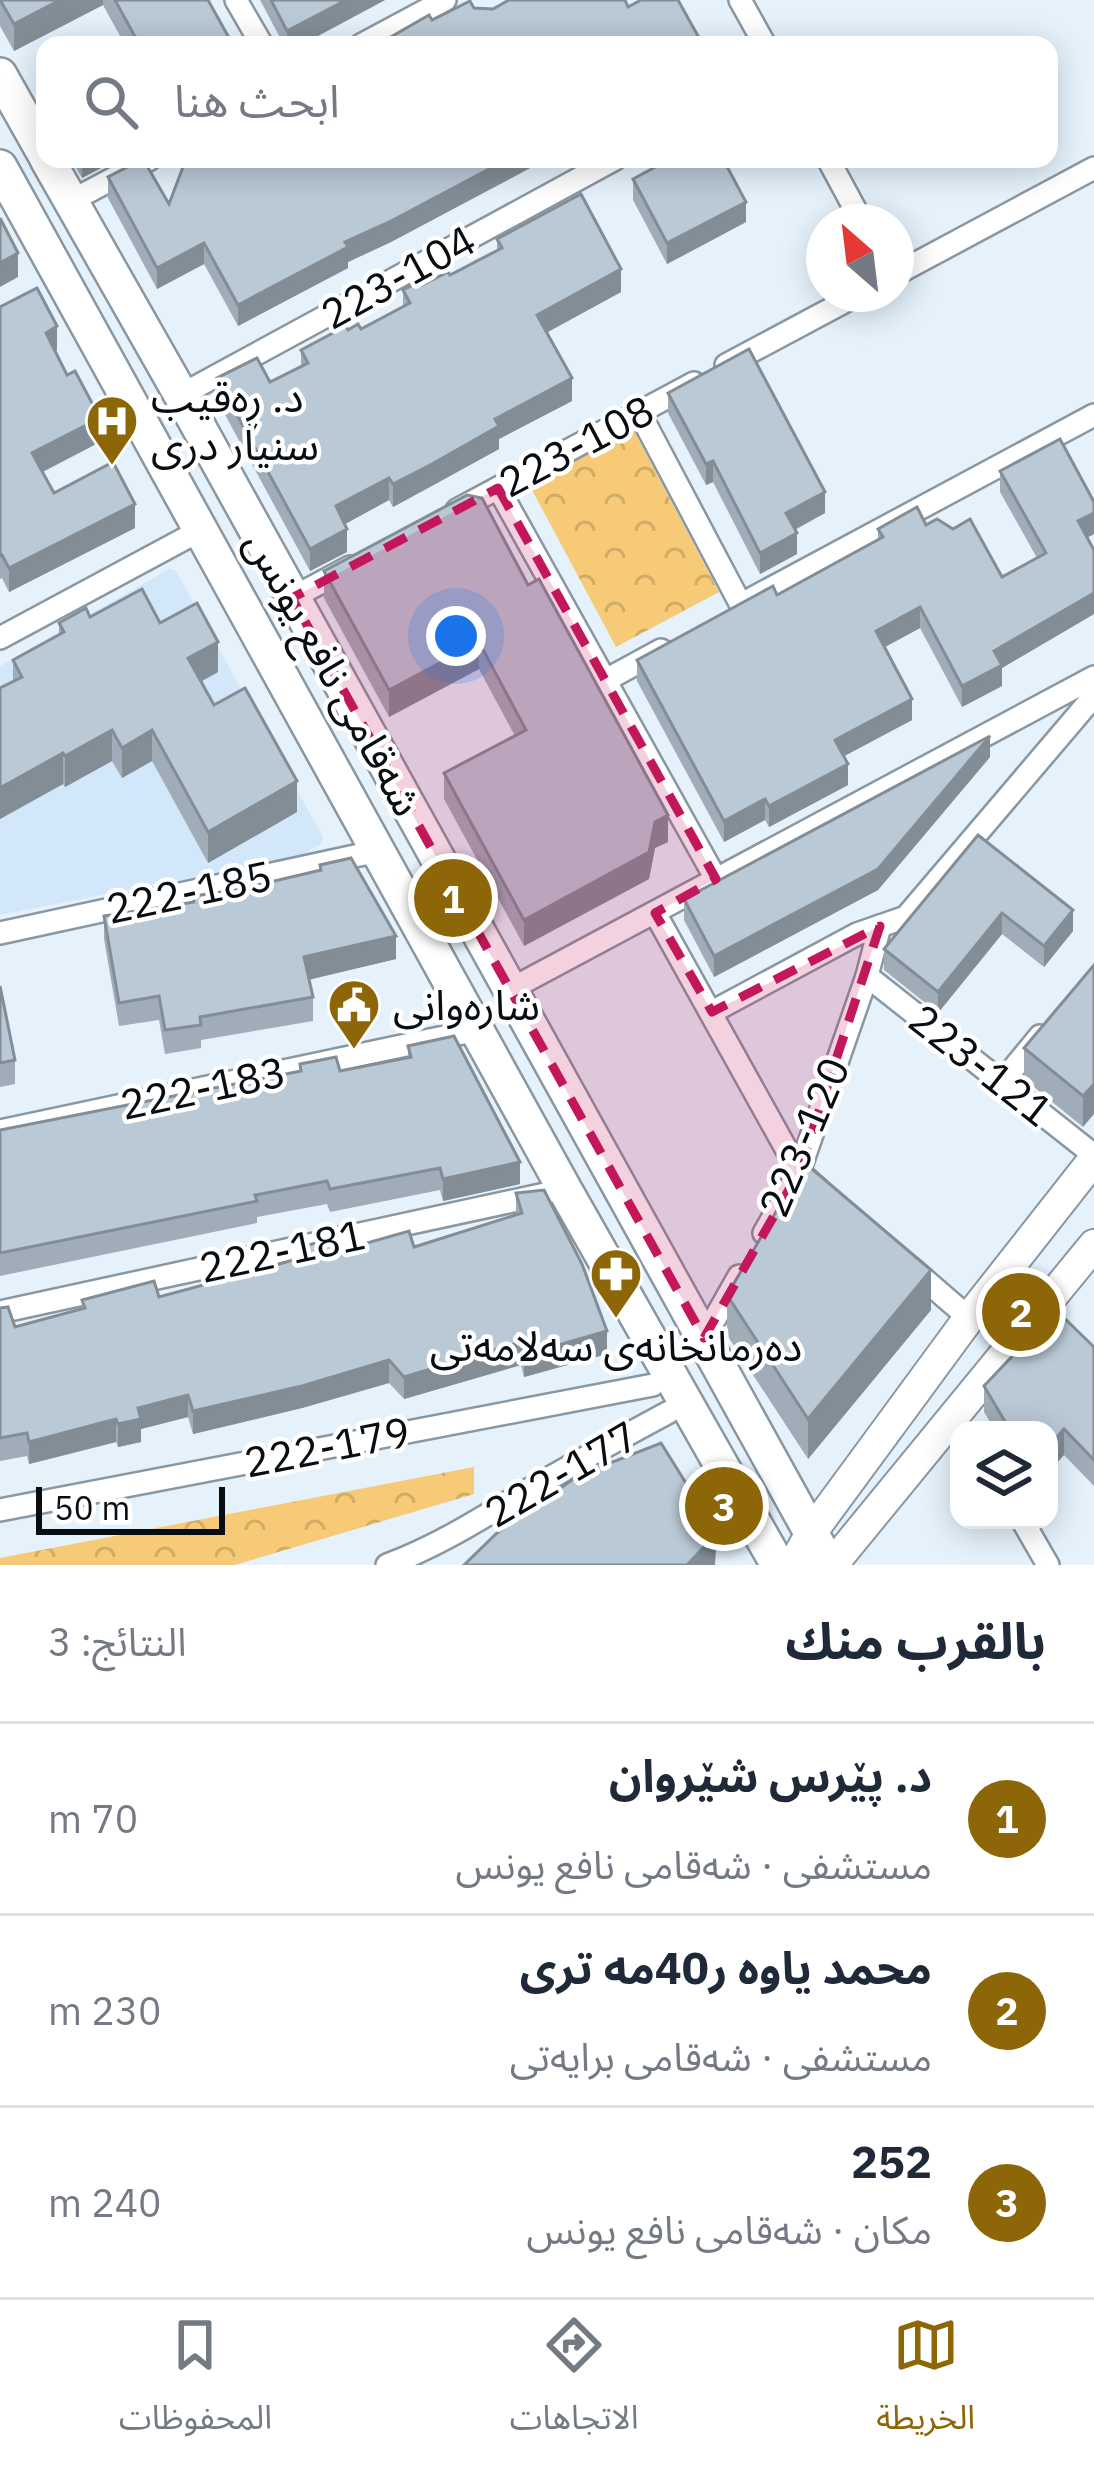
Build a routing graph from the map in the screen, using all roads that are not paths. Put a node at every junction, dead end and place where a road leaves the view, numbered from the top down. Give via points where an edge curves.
1 (236, 0) edge
2 (445, 0) edge
3 (740, 0) edge
4 (257, 36) edge
5 (379, 36) edge
6 (760, 36) edge
7 (0, 75) edge
8 (36, 139) edge
9 (0, 167) edge
10 (1094, 167) edge
11 (52, 168) edge
12 (133, 168) edge
13 (598, 168) edge
14 (833, 168) edge
15 (71, 201) junction
16 (852, 204) edge
17 (914, 264) edge
18 (825, 312) edge
19 (181, 395) junction
20 (639, 412) junction
21 (1094, 415) edge
22 (498, 488) junction
23 (436, 521) edge
24 (199, 531) junction
25 (374, 554) edge
26 (292, 598) junction
27 (683, 637) edge
28 (0, 638) edge
29 (1094, 677) edge
30 (606, 680) junction
31 (1094, 697) edge
32 (365, 730) junction
33 (323, 753) junction
34 (378, 851) junction
35 (716, 879) junction
36 (655, 913) junction
37 (880, 926) junction
38 (0, 933) edge
39 (868, 976) junction
40 (509, 990) junction
41 (712, 1012) junction
42 (1048, 1026) edge
43 (477, 1030) junction
44 (1003, 1081) junction
45 (0, 1131) edge
46 (1094, 1157) edge
47 (799, 1172) junction
48 (565, 1190) junction
49 (833, 1202) edge
50 (1094, 1245) edge
51 (901, 1260) edge
52 (623, 1293) junction
53 (0, 1312) edge
54 (969, 1318) junction
55 (704, 1338) junction
56 (661, 1398) junction
57 (963, 1420) edge
58 (0, 1510) edge
59 (1027, 1529) edge
60 (811, 1533) junction
61 (386, 1565) edge
62 (751, 1565) edge
63 (778, 1565) edge
64 (793, 1565) edge
65 (831, 1565) edge
66 (1048, 1565) edge

1 - 4 street
2 - 5 street
3 - 6 street
7 - 8 main road, شەقامی نافع یونس
9 - 24 main road, شەقامی نافع یونس
10 - 17 street
11 - 15 main road, شەقامی نافع یونس
12 - 15 street
13 - 19 street, 223-104
14 - 16 street
15 - 19 main road, شەقامی نافع یونس
18 - 20 street, 223-108
19 - 26 main road, شەقامی نافع یونس
20 - 21 street via 732,610
20 - 22 street, 223-108
22 - 23 street, 223-108
22 - 30 street
24 - 28 street
24 - 33 main road, شەقامی نافع یونس
25 - 26 street
26 - 32 main road, شەقامی نافع یونس
27 - 30 street
29 - 35 street
30 - 35 street
31 - 37 street via 907,917
32 - 33 main road
32 - 40 main road, شەقامی نافع یونس
33 - 34 main road, شەقامی نافع یونس
34 - 38 street, 222-185
34 - 43 main road, شەقامی نافع یونس
35 - 36 street
36 - 40 street
36 - 41 street
37 - 39 street, 223-120
37 - 41 street
39 - 44 street, 223-121
39 - 47 street, 223-120
40 - 55 main road, شەقامی نافع یونس
41 - 47 street
42 - 44 street
43 - 45 street, 222-183
43 - 48 main road, شەقامی نافع یونس
44 - 46 street, 223-121
46 - 54 main road
47 - 49 street
47 - 55 street, 223-120
48 - 52 main road, شەقامی نافع یونس
48 - 53 street, 222-181
50 - 57 main road
51 - 54 street
52 - 56 main road via 625,1330
52 - 63 main road, شەقامی نافع یونس
54 - 60 main road
55 - 60 main road, شەقامی نافع یونس
56 - 58 street, 222-179
56 - 61 street, 222-177 via 568,1466 454,1535
56 - 62 main road
57 - 65 main road
59 - 66 street
60 - 64 main road
60 - 65 main road, شەقامی نافع یونس

